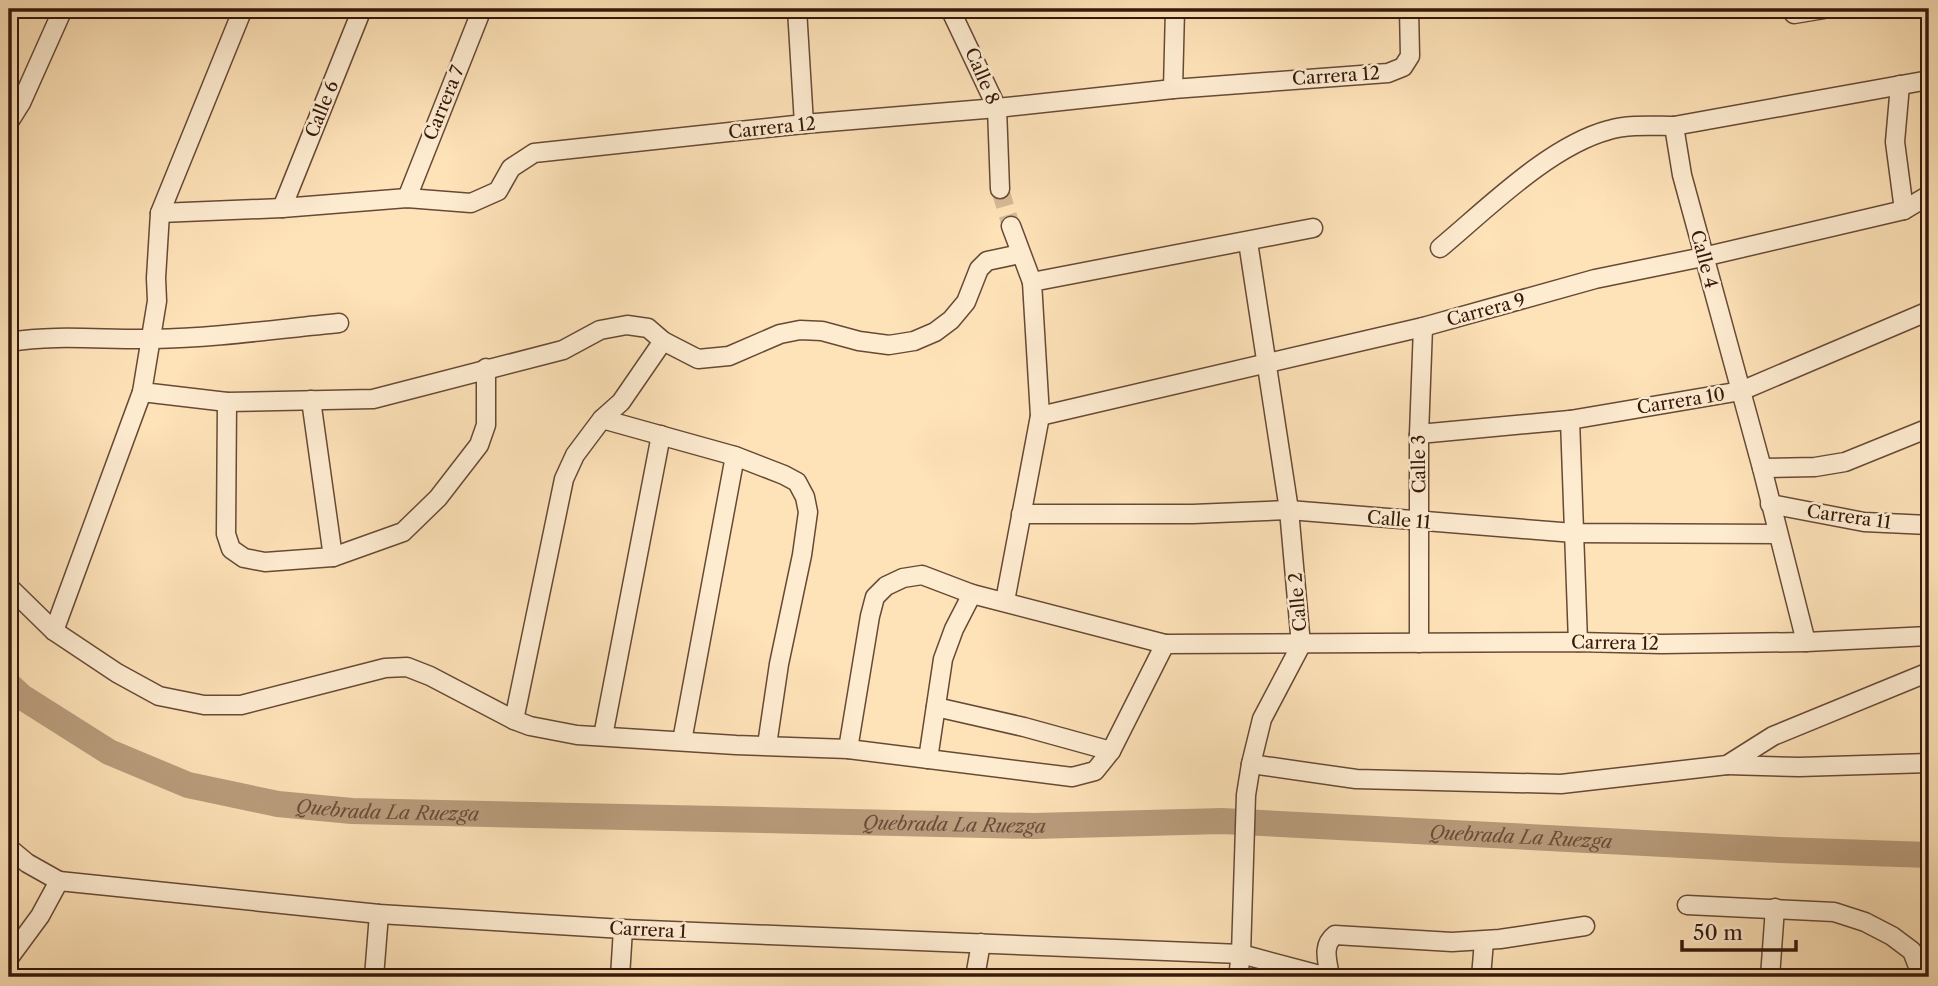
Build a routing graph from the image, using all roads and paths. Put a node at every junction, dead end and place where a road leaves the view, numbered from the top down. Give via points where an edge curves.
1 (63, 9) edge
2 (243, 9) edge
3 (362, 9) edge
4 (482, 9) edge
5 (797, 9) edge
6 (950, 9) edge
7 (1175, 9) edge
8 (1409, 9) edge
9 (1824, 9) edge
10 (1794, 13) dead end
11 (1929, 80) edge
12 (1900, 85) junction
13 (1173, 89) junction
14 (997, 108) junction
15 (9, 122) edge
16 (804, 124) junction
17 (1674, 126) junction
18 (1000, 189) tunnel mouth
19 (1929, 195) edge
20 (407, 198) junction
21 (282, 208) junction
22 (1904, 210) junction
23 (160, 213) junction
24 (1011, 226) tunnel mouth
25 (1313, 228) dead end
26 (1248, 242) junction
27 (1440, 248) dead end
28 (1020, 254) junction
29 (1703, 257) junction
30 (1032, 282) junction
31 (1929, 312) edge
32 (339, 323) dead end
33 (1423, 327) junction
34 (152, 339) junction
35 (663, 341) junction
36 (9, 342) edge
37 (1268, 365) junction
38 (486, 368) junction
39 (1741, 391) junction
40 (142, 392) junction
41 (311, 400) junction
42 (227, 402) junction
43 (1040, 416) junction
44 (602, 419) junction
45 (1570, 420) junction
46 (1929, 428) edge
47 (1419, 434) junction
48 (661, 435) junction
49 (735, 456) junction
50 (1762, 468) junction
51 (1770, 504) junction
52 (1289, 510) junction
53 (1021, 514) junction
54 (1420, 522) junction
55 (1929, 525) edge
56 (1574, 533) junction
57 (1778, 534) junction
58 (333, 558) junction
59 (9, 587) edge
60 (972, 594) junction
61 (1005, 601) junction
62 (54, 631) junction
63 (1929, 636) edge
64 (1578, 642) junction
65 (1806, 642) junction
66 (1419, 643) junction
67 (1165, 644) junction
68 (1301, 645) junction
69 (1929, 672) edge
70 (936, 707) junction
71 (514, 720) junction
72 (603, 736) junction
73 (682, 741) junction
74 (767, 745) junction
75 (848, 749) junction
76 (1111, 751) junction
77 (928, 759) junction
78 (1929, 763) edge
79 (1251, 764) junction
80 (1727, 765) junction
81 (9, 848) edge
82 (59, 881) junction
83 (1687, 905) dead end
84 (1775, 908) junction
85 (379, 914) junction
86 (1586, 926) dead end
87 (623, 929) junction
88 (1484, 940) junction
89 (981, 943) junction
90 (1241, 954) junction
91 (9, 958) edge
92 (374, 977) edge
93 (620, 977) edge
94 (975, 977) edge
95 (1238, 977) edge
96 (1328, 977) edge
97 (1481, 977) edge
98 (1770, 977) edge
99 (1922, 977) edge

1 - 15 street
2 - 23 street
3 - 21 street, Calle 6
4 - 20 street, Carrera 7
5 - 16 street
6 - 14 street, Calle 8
7 - 13 street
8 - 13 street, Carrera 12 via 1410,56 1403,67 1388,73
9 - 10 street
11 - 12 street
12 - 17 street
12 - 22 street via 1895,142
13 - 14 street, Carrera 12
14 - 16 street, Carrera 12
14 - 18 street, Calle 8
16 - 20 street, Carrera 12 via 534,153 511,168 498,191 486,198 471,203
17 - 27 street via 1611,129 1588,137 1533,171
17 - 29 street, Calle 4
19 - 22 street, Carrera 9
20 - 21 street, Carrera 12
21 - 23 street, Carrera 12
22 - 29 street, Carrera 9
23 - 34 street
24 - 28 street
25 - 26 street
26 - 30 street
26 - 37 street, Calle 2
28 - 30 street
28 - 35 street via 987,261 951,320 914,341 888,345 800,330 729,356 698,359
29 - 33 street, Carrera 9 via 1595,279
29 - 39 street, Calle 4
30 - 43 street
31 - 39 street, Carrera 10
32 - 34 street
33 - 37 street, Carrera 9
33 - 47 street, Calle 3
34 - 36 street via 38,337
34 - 40 street
35 - 38 street via 648,328 627,325 600,330 563,350
35 - 44 street via 621,402
37 - 43 street, Carrera 9
37 - 52 street, Calle 2
38 - 41 street via 373,399
38 - 58 street via 486,425 480,445 438,498 403,532
39 - 45 street, Carrera 10
39 - 50 street, Calle 4
40 - 42 street
40 - 62 street
41 - 42 street
41 - 58 street
42 - 58 street via 226,534 231,549 244,558 265,562
43 - 53 street
44 - 48 street
44 - 71 street via 575,455 564,479
45 - 47 street, Carrera 10
45 - 56 street
46 - 50 street via 1845,461
47 - 54 street, Calle 3
48 - 49 street
48 - 72 street
49 - 73 street
49 - 74 street via 797,482 808,512
50 - 51 street, Calle 4
51 - 55 street, Carrera 11 via 1864,522
51 - 57 street, Calle 4
52 - 53 street, Calle 11
52 - 54 street, Calle 11
52 - 68 street, Calle 2
53 - 61 street
54 - 56 street, Calle 11
54 - 66 street, Calle 3
56 - 57 street, Calle 11
56 - 64 street
57 - 65 street, Calle 4
59 - 62 street
60 - 61 street, Carrera 12
60 - 70 street via 943,659
60 - 75 street, Carrera 12 via 922,575 903,578 875,597
61 - 67 street, Carrera 12
62 - 71 street via 159,696 204,705 241,705 385,668 407,667
63 - 65 street, Carrera 12
64 - 65 street, Carrera 12
64 - 66 street, Carrera 12
66 - 68 street, Carrera 12
67 - 68 street, Carrera 12
67 - 76 street
68 - 79 street, Calle 2 via 1262,719
69 - 80 street via 1773,736
70 - 76 street
70 - 77 street
71 - 72 street via 566,733
72 - 73 street
73 - 74 street
74 - 75 street
75 - 77 street
76 - 77 street via 1095,771 1072,777
78 - 80 street
79 - 80 street via 1356,779 1561,784
79 - 90 street, Calle 2
81 - 82 street
82 - 85 street, Carrera 1
82 - 91 street
83 - 84 street
84 - 98 street
84 - 99 street via 1834,912 1865,922 1912,951
85 - 87 street, Carrera 1
85 - 92 street
86 - 88 street
87 - 89 street, Carrera 1
87 - 93 street
88 - 96 street via 1335,935 1326,950
88 - 97 street
89 - 90 street, Carrera 1
89 - 94 street
90 - 95 street, Calle 2
90 - 96 street, Carrera 1

